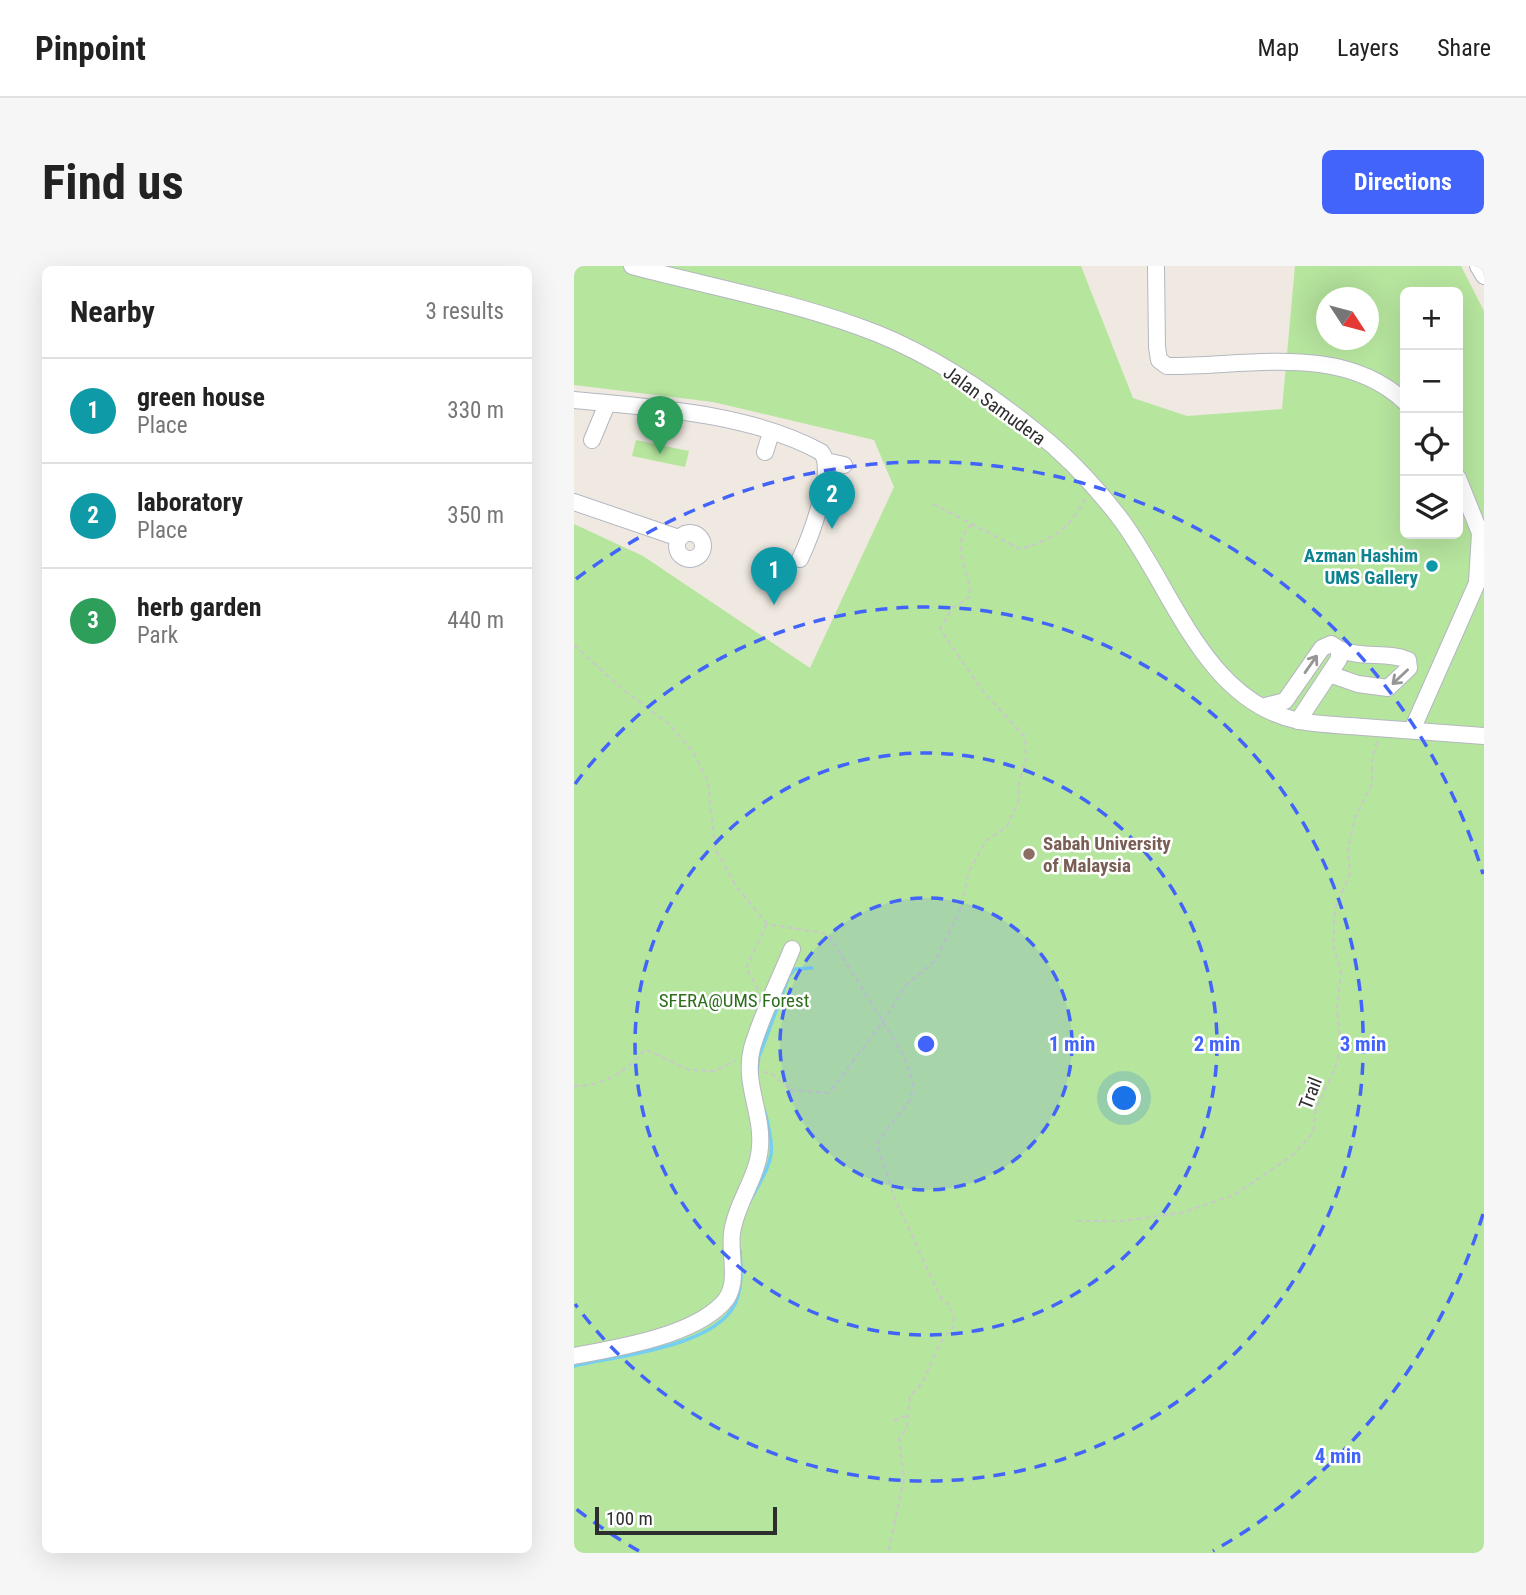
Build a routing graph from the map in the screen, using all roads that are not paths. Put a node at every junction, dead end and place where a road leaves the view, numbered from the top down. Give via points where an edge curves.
1 (632, 266) edge
2 (1156, 266) edge
3 (1478, 266) edge
4 (1484, 276) edge
5 (1400, 397) edge
6 (574, 401) edge
7 (607, 404) junction
8 (592, 440) dead end
9 (826, 461) junction
10 (844, 465) dead end
11 (1463, 490) edge
12 (574, 502) edge
13 (679, 538) dead end
14 (800, 559) dead end
15 (1339, 649) junction
16 (1329, 674) junction
17 (1262, 707) junction
18 (1298, 721) junction
19 (1412, 730) junction
20 (1484, 736) edge
21 (792, 949) dead end
22 (574, 1356) edge

1 - 17 street, Jalan Samudera via 859,326 953,372 1035,431 1085,478 1157,573 1200,649 1228,683
2 - 5 street via 1157,347 1159,360 1167,366 1307,363 1346,369
3 - 4 street
6 - 7 street
7 - 8 street
7 - 9 street via 705,415 768,442 821,452
9 - 10 street
9 - 14 street via 823,495
11 - 19 street via 1480,533 1477,583
12 - 13 street
15 - 16 street via 1339,659
15 -> 16 street via 1355,656 1400,656 1408,660 1409,668 1388,688
17 -> 15 street via 1285,701 1322,648 1331,644
16 - 18 street
17 - 18 street, Jalan Samudera
18 - 19 street, Jalan Samudera
19 - 20 street, Jalan Samudera
21 - 22 street via 752,1048 750,1083 760,1149 736,1213 732,1287 725,1302 687,1330

